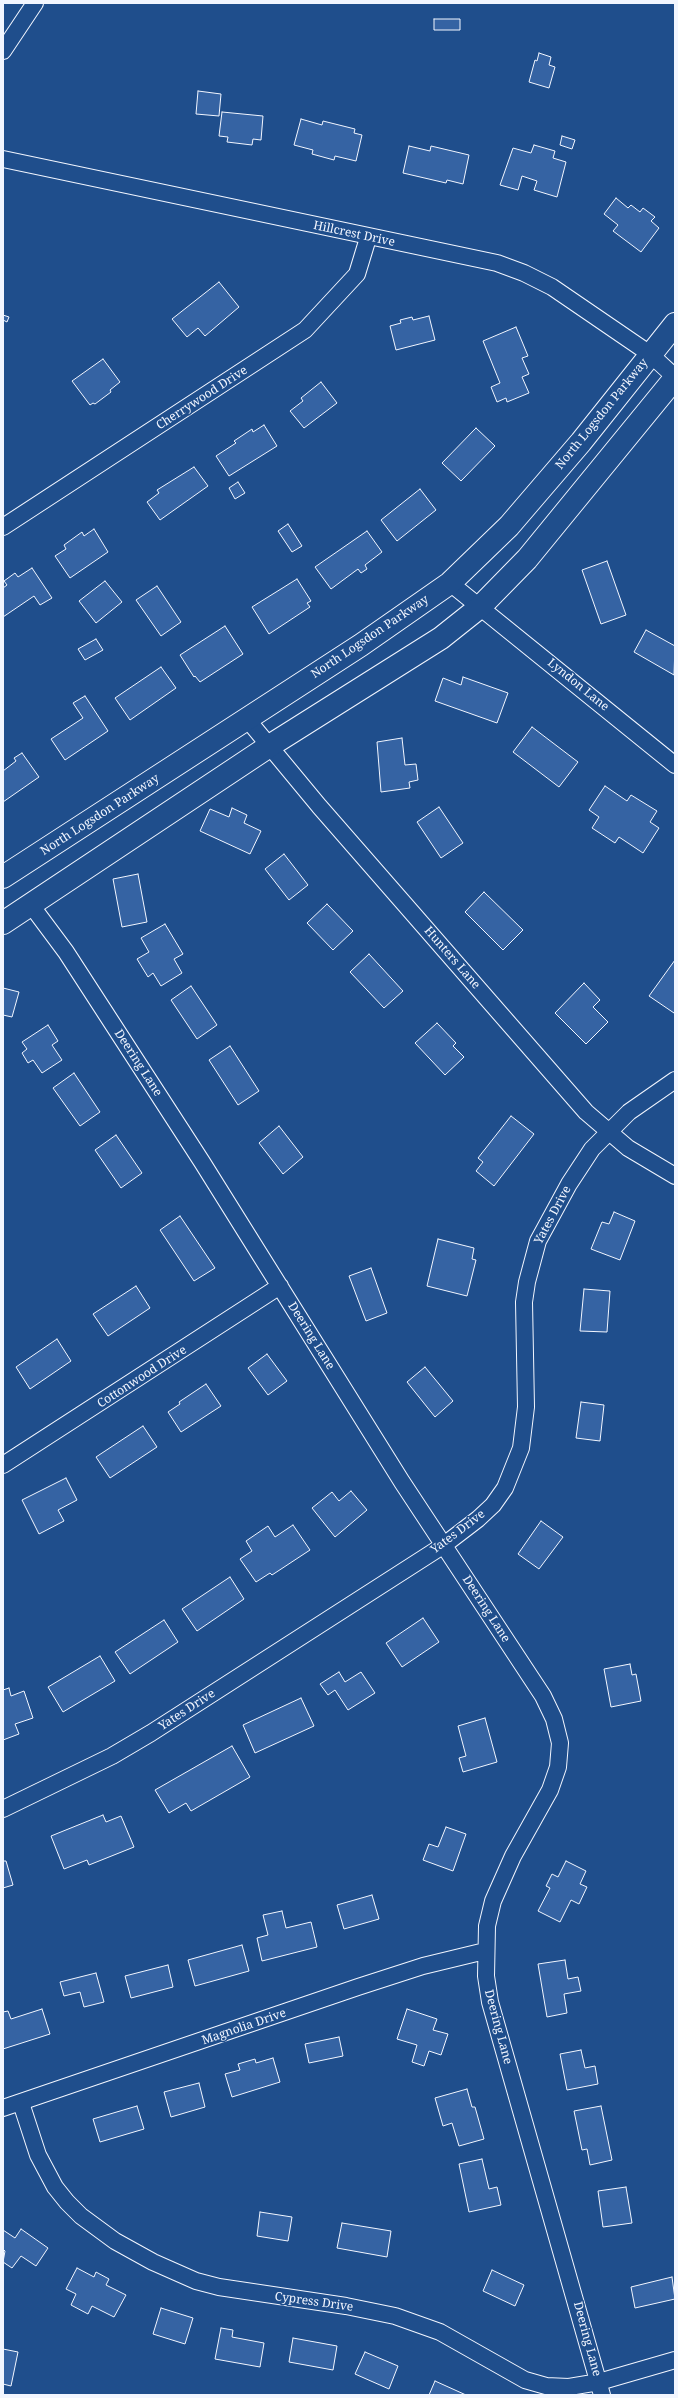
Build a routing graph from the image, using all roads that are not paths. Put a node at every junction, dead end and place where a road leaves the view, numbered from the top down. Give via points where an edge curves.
1 (35, 3) edge
2 (3, 51) edge
3 (3, 159) edge
4 (368, 238) junction
5 (675, 324) edge
6 (650, 354) junction
7 (675, 377) edge
8 (3, 527) edge
9 (450, 583) junction
10 (480, 607) junction
11 (247, 719) junction
12 (271, 745) junction
13 (675, 765) edge
14 (3, 877) edge
15 (31, 905) junction
16 (3, 923) edge
17 (675, 1080) edge
18 (608, 1132) junction
19 (675, 1176) edge
20 (280, 1286) junction
21 (3, 1465) edge
22 (444, 1544) junction
23 (3, 1809) edge
24 (485, 1951) junction
25 (21, 2103) junction
26 (3, 2108) edge
27 (675, 2360) edge
28 (601, 2389) edge

1 - 2 street
3 - 4 street, Hillcrest Drive
4 - 6 street, Hillcrest Drive via 497,264 524,273 552,287
4 - 8 street, Cherrywood Drive via 357,274 305,330
5 - 6 main road, North Logsdon Parkway
6 - 7 street, Hillcrest Drive
6 - 9 main road, North Logsdon Parkway via 581,442 509,526
7 - 10 main road via 527,559
9 - 10 street, Lyndon Lane
9 - 11 main road, North Logsdon Parkway
10 - 12 main road via 441,638
10 - 13 street, Lyndon Lane
11 - 12 street, Hunters Lane
11 - 14 main road, North Logsdon Parkway
12 - 15 main road
12 - 18 street, Hunters Lane via 335,824 586,1112
15 - 16 main road
15 - 20 street, Deering Lane via 70,959
17 - 18 street, Yates Drive via 629,1112
18 - 19 street, Hunters Lane via 652,1164
18 - 22 street, Yates Drive via 592,1149 569,1184 547,1222 531,1261 523,1324 525,1428 515,1469 493,1505
20 - 21 street, Cottonwood Drive
20 - 22 street, Deering Lane
22 - 23 street, Yates Drive via 151,1733 112,1756
22 - 24 street, Deering Lane via 543,1696 554,1719 560,1743 558,1767 550,1790 513,1856 493,1901
24 - 25 street, Magnolia Drive via 423,1966 358,1987
24 - 28 street, Deering Lane via 490,2002
25 - 26 street, Magnolia Drive
25 - 28 street, Cypress Drive via 40,2160 67,2202 81,2216 115,2241 153,2262 196,2281 219,2287 395,2316 440,2332 525,2380 546,2386
27 - 28 street, Cypress Drive

